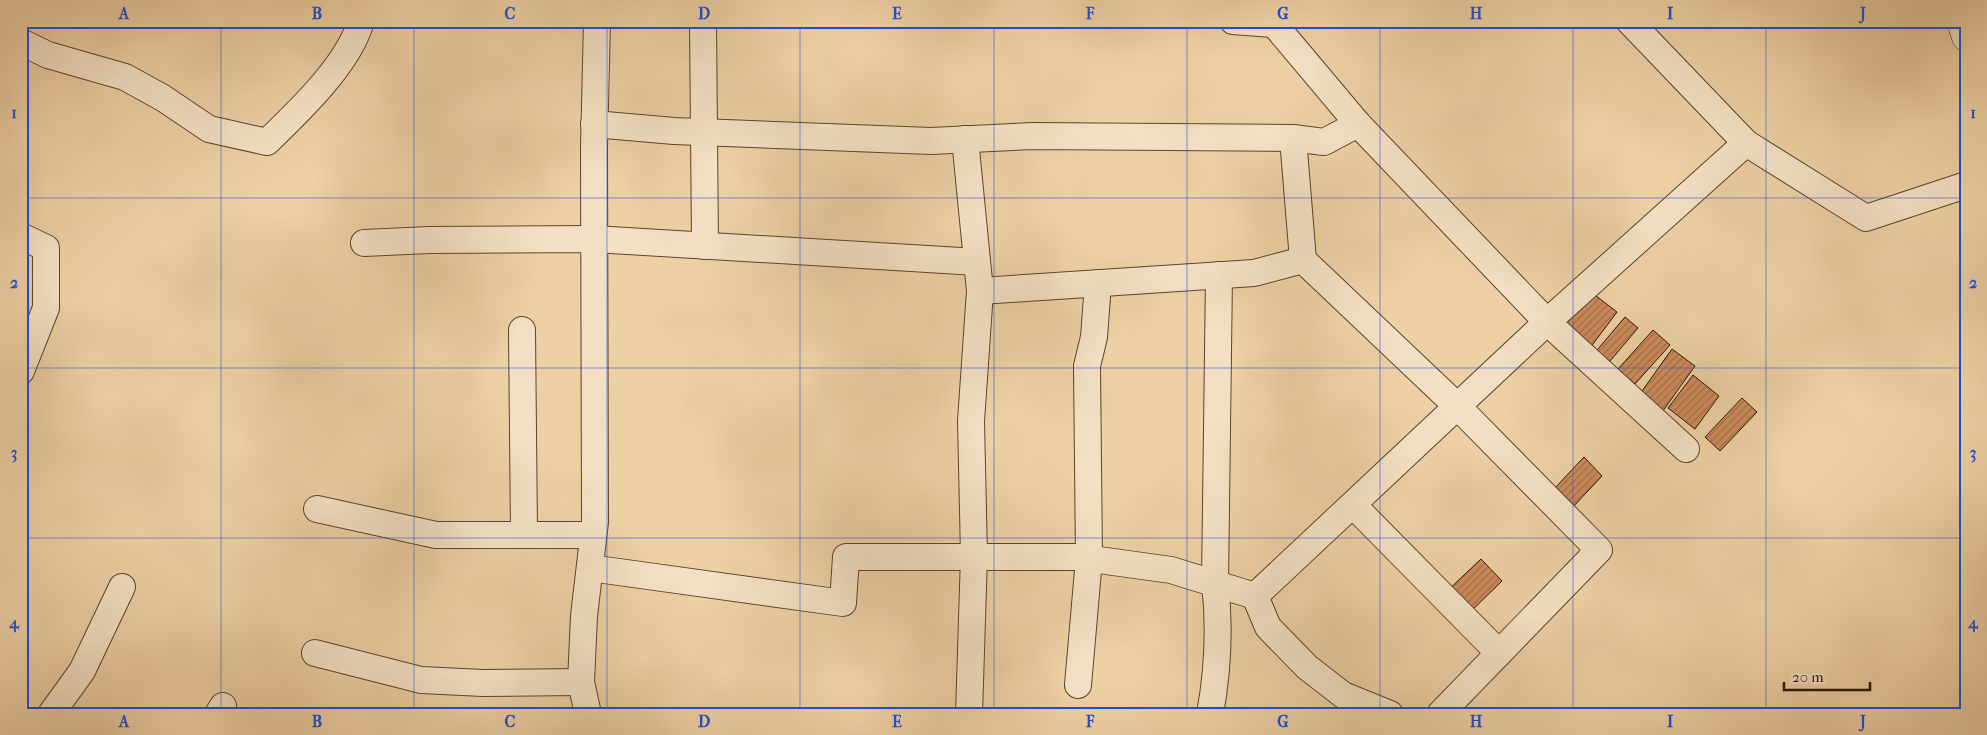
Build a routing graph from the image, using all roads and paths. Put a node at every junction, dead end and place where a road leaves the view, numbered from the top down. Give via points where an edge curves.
1 (360, 21) edge
2 (597, 21) edge
3 (704, 21) edge
4 (1232, 21) edge
5 (1629, 21) edge
6 (1960, 21) edge
7 (1966, 37) edge
8 (21, 42) edge
9 (594, 124) junction
10 (1358, 124) junction
11 (704, 132) junction
12 (1293, 138) junction
13 (965, 139) junction
14 (1746, 143) junction
15 (1966, 185) edge
16 (21, 236) edge
17 (594, 239) junction
18 (364, 243) dead end
19 (704, 246) junction
20 (1303, 260) junction
21 (977, 262) junction
22 (1219, 275) junction
23 (1098, 283) junction
24 (980, 292) junction
25 (1547, 322) junction
26 (522, 330) dead end
27 (21, 371) edge
28 (1458, 407) junction
29 (1686, 449) dead end
30 (1353, 505) junction
31 (317, 509) dead end
32 (524, 534) junction
33 (594, 535) junction
34 (974, 556) junction
35 (1089, 559) junction
36 (590, 568) junction
37 (1215, 583) junction
38 (122, 587) dead end
39 (1255, 596) junction
40 (316, 653) dead end
41 (1499, 653) junction
42 (581, 682) junction
43 (1078, 686) dead end
44 (51, 714) edge
45 (588, 714) edge
46 (969, 714) edge
47 (1210, 714) edge
48 (1390, 714) edge
49 (1440, 714) edge

1 - 8 street via 357,35 326,81 268,142 209,129 125,77 48,55
2 - 9 street
3 - 11 street
4 - 10 street via 1274,24
5 - 14 street
6 - 7 main road
9 - 11 street
9 - 17 street
10 - 12 street via 1324,142
10 - 25 street
11 - 13 street via 931,141
11 - 19 street
12 - 13 street via 1032,136
12 - 20 street
13 - 21 street
14 - 15 street via 1866,218
14 - 25 street
16 - 27 street via 46,248 46,308
17 - 18 street
17 - 19 street
17 - 33 street
19 - 21 street
20 - 22 street via 1254,273
20 - 28 street
21 - 24 street
22 - 23 street
22 - 37 street
23 - 24 street
23 - 35 street via 1094,337 1087,366
24 - 34 street via 971,421
25 - 28 street
25 - 29 street
26 - 32 street
28 - 30 street
28 - 41 street via 1599,550
30 - 39 street
30 - 41 street
31 - 32 street via 436,535
32 - 33 street
33 - 36 street
34 - 35 street
34 - 36 street via 846,557 843,603
34 - 46 street
35 - 37 street via 1172,570
35 - 43 street
36 - 42 street
37 - 39 street
37 - 47 street via 1218,647
38 - 44 street via 82,671
39 - 48 street via 1268,627 1308,667 1343,695
40 - 42 street via 421,680
41 - 49 street
42 - 45 street

